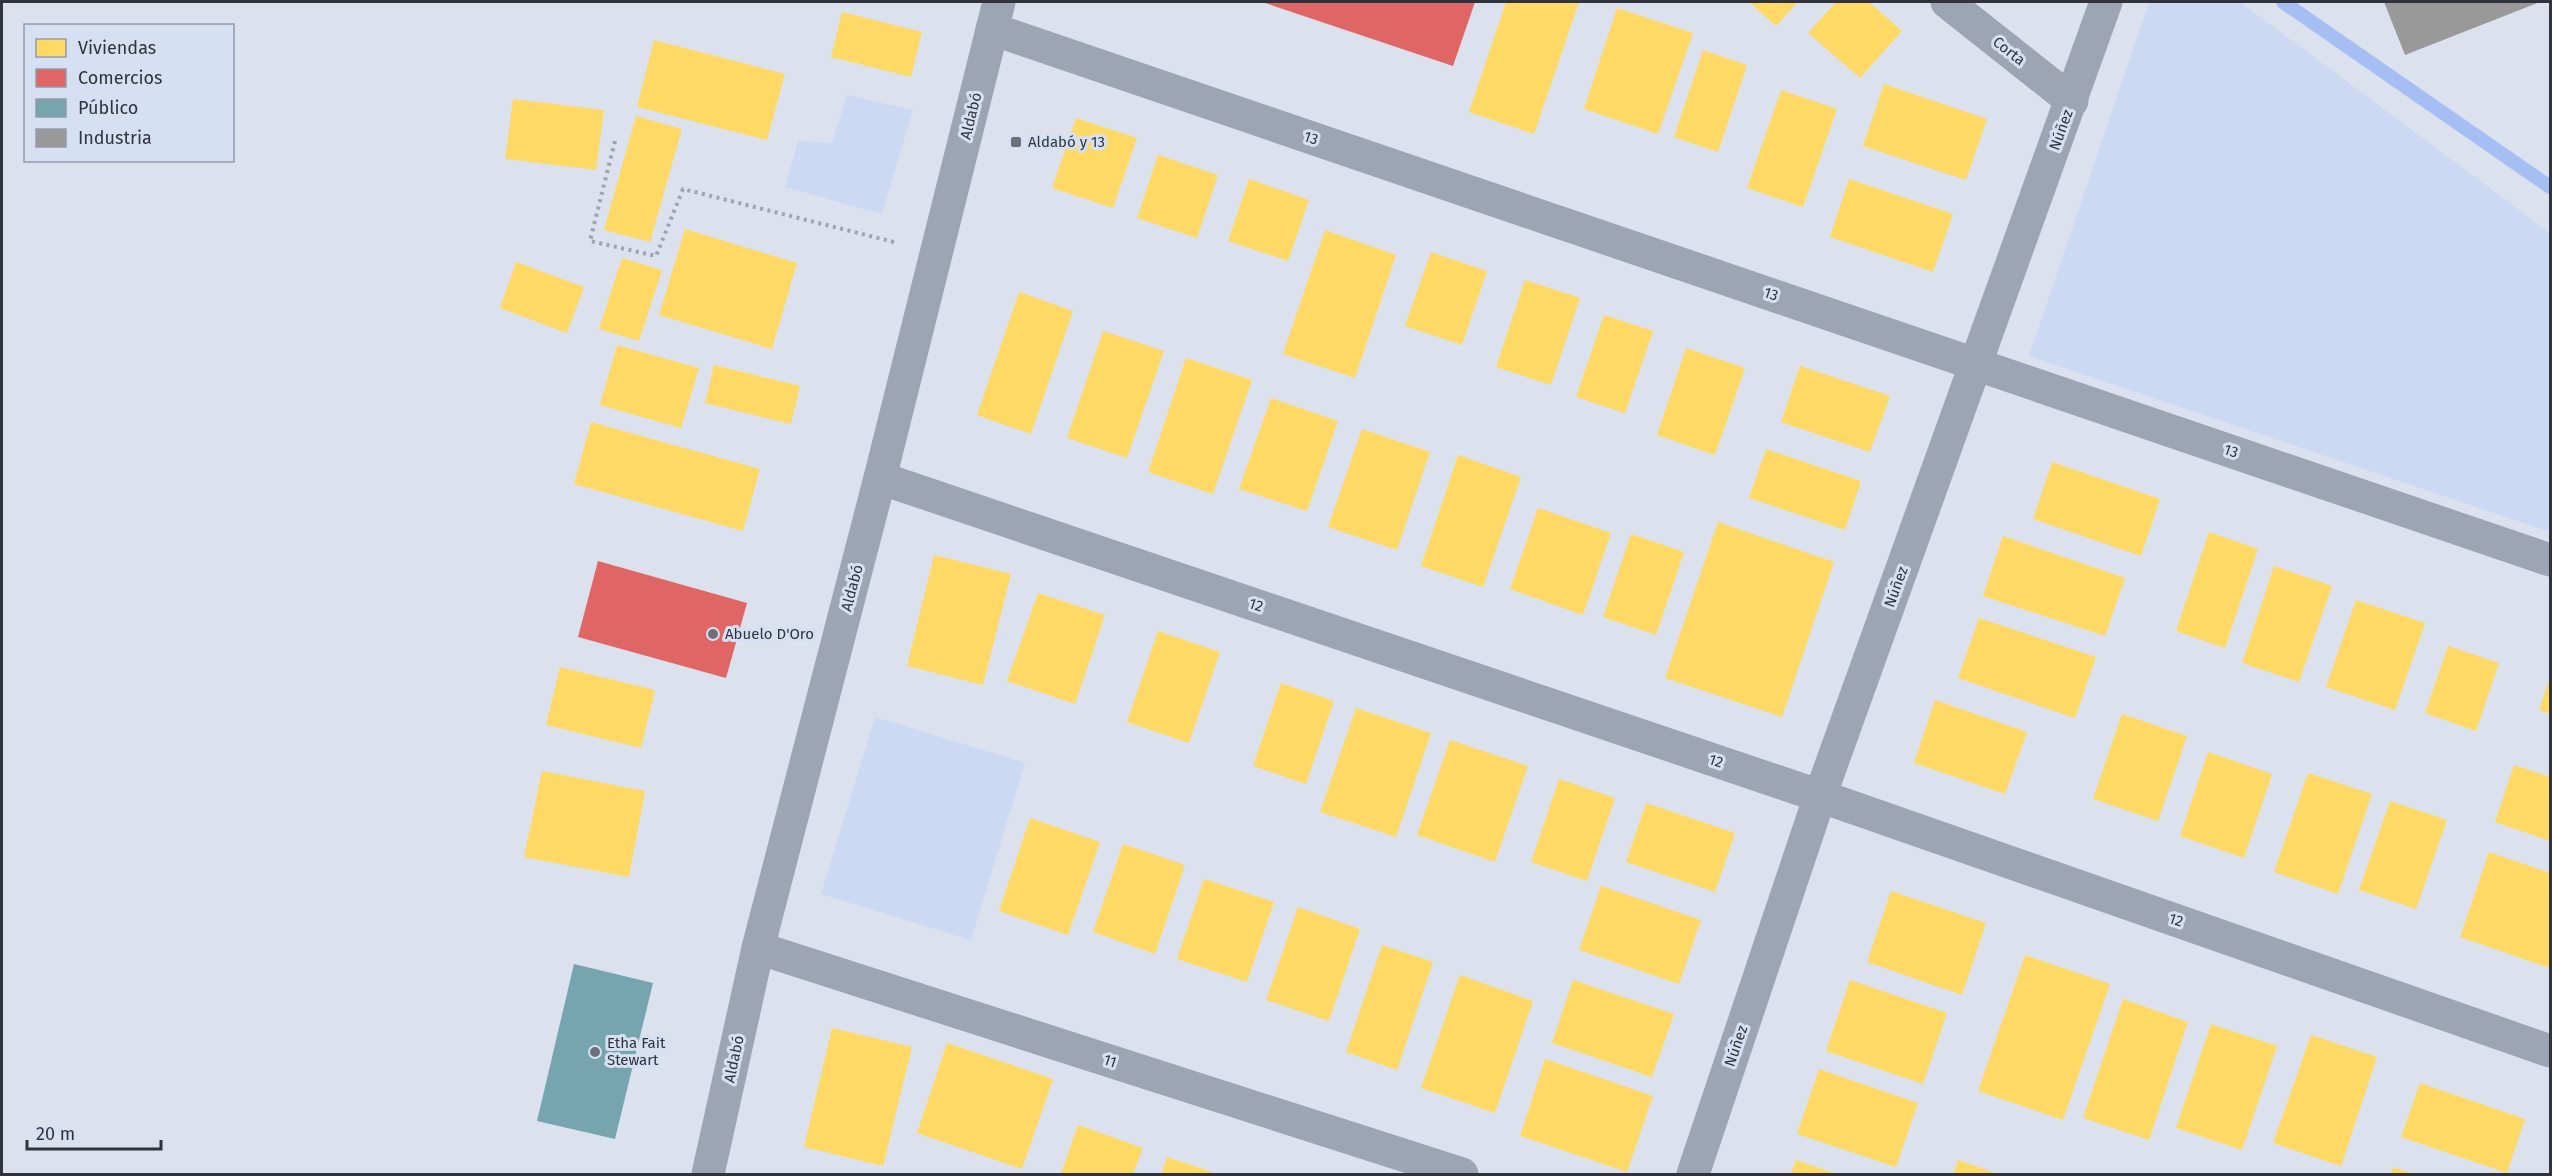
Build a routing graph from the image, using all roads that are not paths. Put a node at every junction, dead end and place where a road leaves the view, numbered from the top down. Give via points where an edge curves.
1 (1947, 2) edge
2 (2106, 2) edge
3 (995, 15) edge
4 (2072, 101) junction
5 (1976, 364) junction
6 (880, 477) junction
7 (2550, 560) edge
8 (1820, 796) junction
9 (758, 948) junction
10 (2550, 1051) edge
11 (708, 1174) edge
12 (1462, 1174) edge
13 (1693, 1174) edge

1 - 4 street, Corta
2 - 4 street, Núñez
3 - 5 street, 13
3 - 6 street, Aldabó
4 - 5 street, Núñez
5 - 7 street, 13
5 - 8 street, Núñez
6 - 8 street, 12
6 - 9 street, Aldabó
8 - 10 street, 12
8 - 13 street, Núñez
9 - 11 street, Aldabó
9 - 12 street, 11

